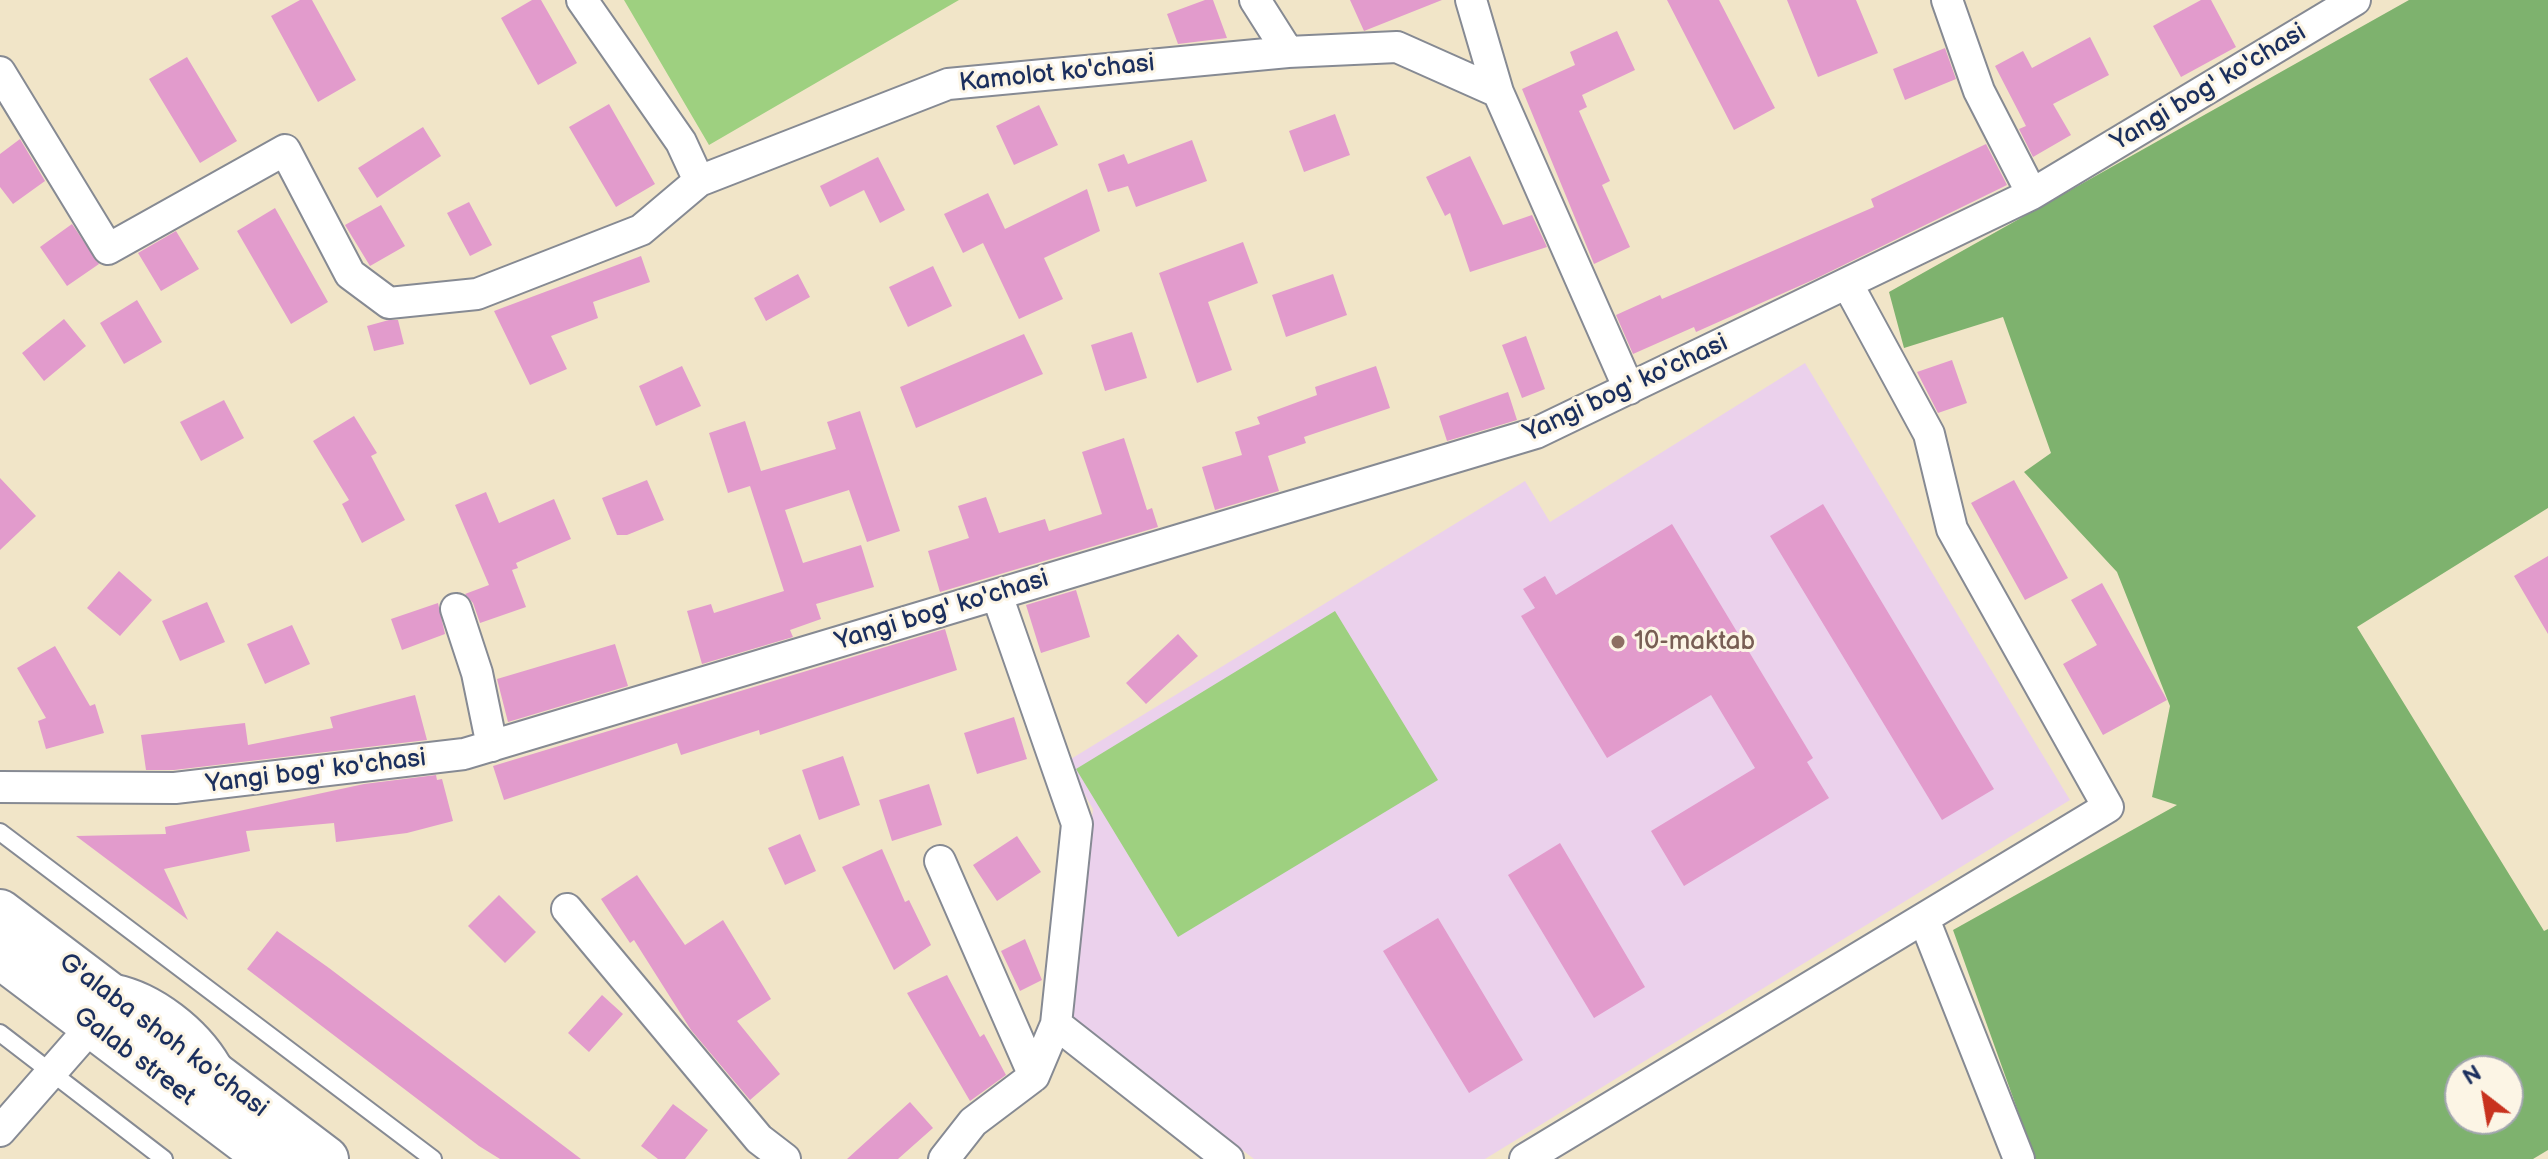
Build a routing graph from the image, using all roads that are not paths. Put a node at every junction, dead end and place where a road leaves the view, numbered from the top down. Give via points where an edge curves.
1 (582, 0) edge
2 (1255, 0) edge
3 (1471, 0) edge
4 (1947, 0) edge
5 (2355, 0) edge
6 (1288, 52) junction
7 (3, 82) edge
8 (1498, 92) junction
9 (699, 181) junction
10 (2032, 194) junction
11 (1848, 285) junction
12 (1629, 389) junction
13 (997, 595) junction
14 (456, 609) dead end
15 (492, 746) junction
16 (0, 787) edge
17 (0, 832) edge
18 (940, 861) dead end
19 (567, 909) dead end
20 (0, 912) edge
21 (1924, 919) junction
22 (0, 956) edge
23 (1056, 1024) junction
24 (92, 1026) junction
25 (0, 1033) edge
26 (51, 1073) junction
27 (1034, 1076) junction
28 (0, 1131) edge
29 (164, 1159) edge
30 (269, 1159) edge
31 (326, 1159) edge
32 (433, 1159) edge
33 (785, 1159) edge
34 (944, 1159) edge
35 (1228, 1159) edge
36 (1525, 1159) edge
37 (2019, 1159) edge

1 - 9 street via 681,142
2 - 6 street
3 - 8 street
4 - 10 street via 1979,91
5 - 10 street, Yangi bog' ko'chasi
6 - 8 street, Kamolot ko'chasi via 1397,47
6 - 9 street, Kamolot ko'chasi via 948,84
7 - 9 street, Kamolot ko'chasi via 108,249 285,150 350,274 389,303 477,294 641,230
8 - 12 street
10 - 11 street, Yangi bog' ko'chasi
11 - 12 street, Yangi bog' ko'chasi
11 - 21 street via 1929,434 1952,529 2108,807
12 - 13 street, Yangi bog' ko'chasi via 1536,433
13 - 15 street, Yangi bog' ko'chasi
13 - 23 street via 1077,824
14 - 15 street via 477,673
15 - 16 street, Yangi bog' ko'chasi via 464,754 175,788
17 - 32 lane
18 - 27 street
19 - 33 street via 759,1139
20 - 31 main road, G'alaba shoh ko'chasi
21 - 36 street
21 - 37 street
22 - 24 main road, Galab street
23 - 27 street
23 - 35 street
24 - 26 street
24 - 30 main road, Galab street
25 - 26 lane
26 - 28 street
26 - 29 lane
27 - 34 street via 973,1122

